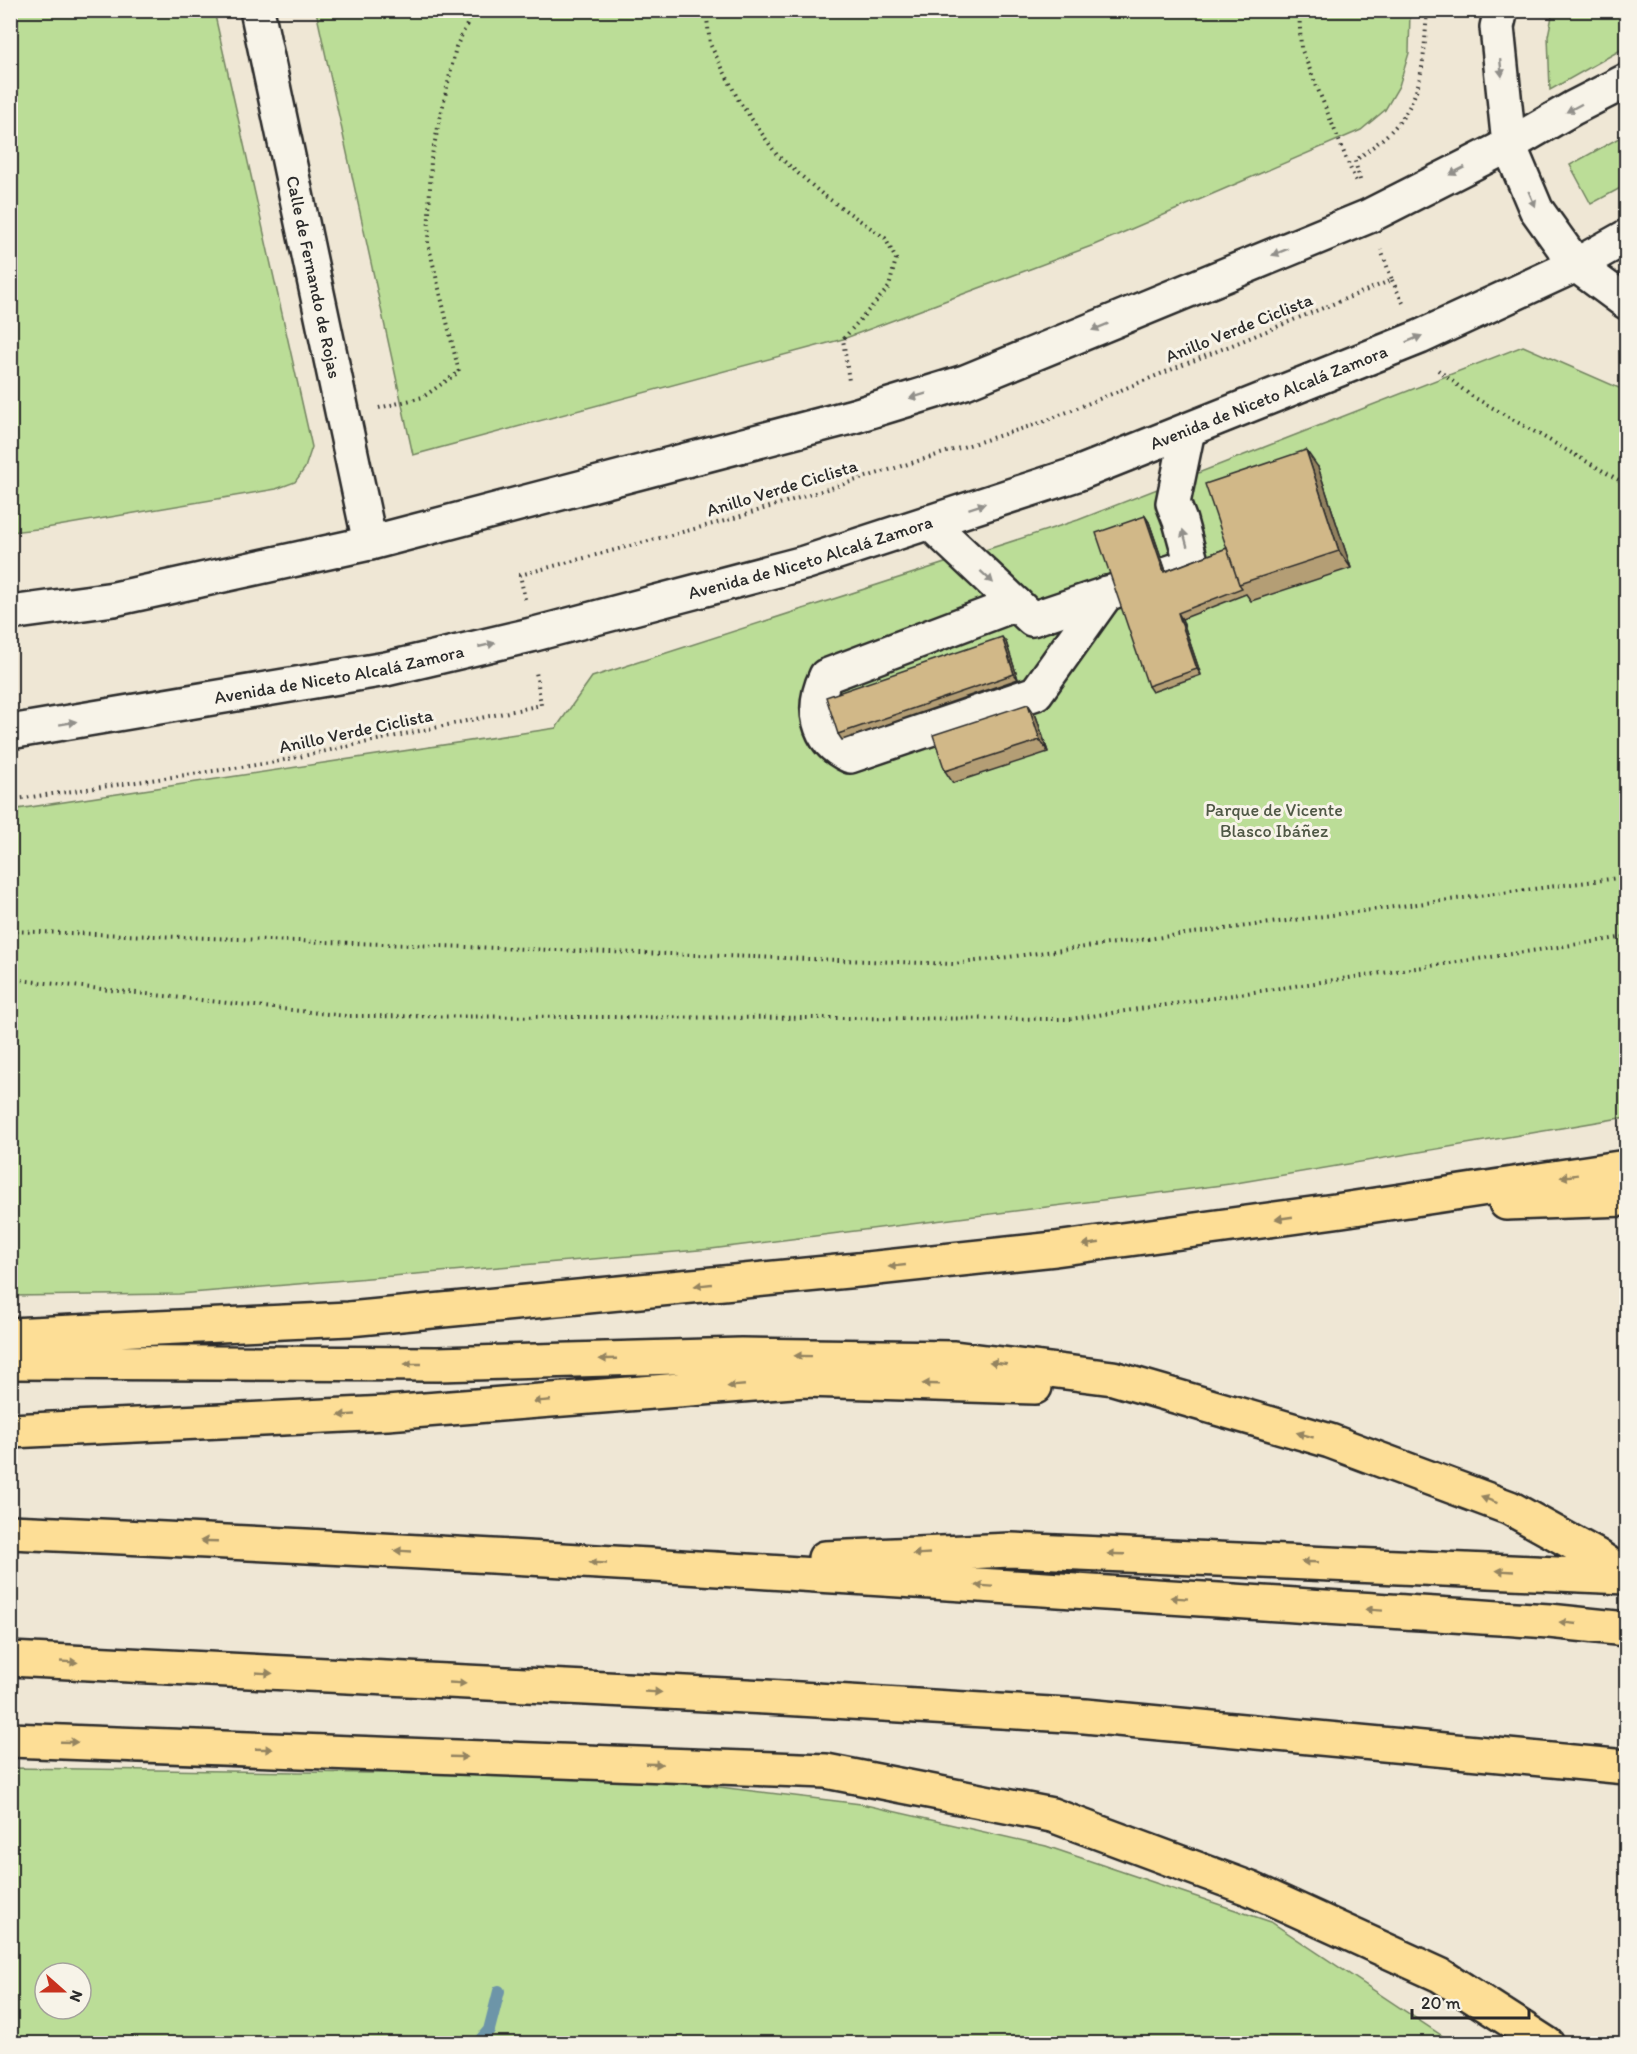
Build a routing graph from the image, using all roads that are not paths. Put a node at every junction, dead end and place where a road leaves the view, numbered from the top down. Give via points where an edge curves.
1 (257, 10) edge
2 (1501, 10) edge
3 (1626, 81) edge
4 (1509, 145) junction
5 (1626, 237) edge
6 (1576, 265) junction
7 (1626, 302) edge
8 (1188, 430) junction
9 (929, 522) junction
10 (370, 543) junction
11 (1107, 593) junction
12 (1016, 604) junction
13 (10, 613) edge
14 (10, 732) edge
15 (1626, 1167) edge
16 (1626, 1199) edge
17 (1342, 1210) junction
18 (10, 1335) edge
19 (10, 1362) edge
20 (1219, 1410) junction
21 (10, 1431) edge
22 (10, 1532) edge
23 (656, 1566) junction
24 (1626, 1577) edge
25 (1626, 1629) edge
26 (10, 1659) edge
27 (10, 1740) edge
28 (1502, 1756) junction
29 (1626, 1767) edge
30 (1626, 1783) edge
31 (1547, 2043) edge

1 - 10 street, Calle de Fernando de Rojas
2 -> 4 street via 1497,27
3 -> 4 street
4 -> 6 street via 1536,208
4 -> 10 street via 1369,216 965,382 854,416
5 - 6 street, Avenida de Niceto Alcalá Zamora
6 - 7 street
8 -> 6 street, Avenida de Niceto Alcalá Zamora via 1420,337
9 -> 8 street, Avenida de Niceto Alcalá Zamora via 1077,474
11 -> 8 street via 1192,565 1173,503
9 -> 12 street
14 -> 9 street, Avenida de Niceto Alcalá Zamora via 386,669 804,563
10 - 13 street via 114,599
11 - 12 street via 1032,619
11 - 12 street via 1036,693 850,756 828,740 820,727 817,709 826,676
15 -> 17 highway
16 - 17 highway
17 -> 18 highway via 1055,1249 348,1319
20 -> 19 highway via 1113,1378 954,1358 741,1355 438,1364
20 -> 21 highway via 1053,1388 806,1380 387,1413
24 -> 20 highway via 1597,1556 1510,1508 1330,1441
23 -> 22 highway
24 -> 23 highway via 1011,1550
25 -> 23 highway
26 -> 28 highway via 1085,1716
27 -> 31 highway via 826,1771 1052,1815 1251,1889 1440,1974
28 - 29 highway
28 - 30 highway

